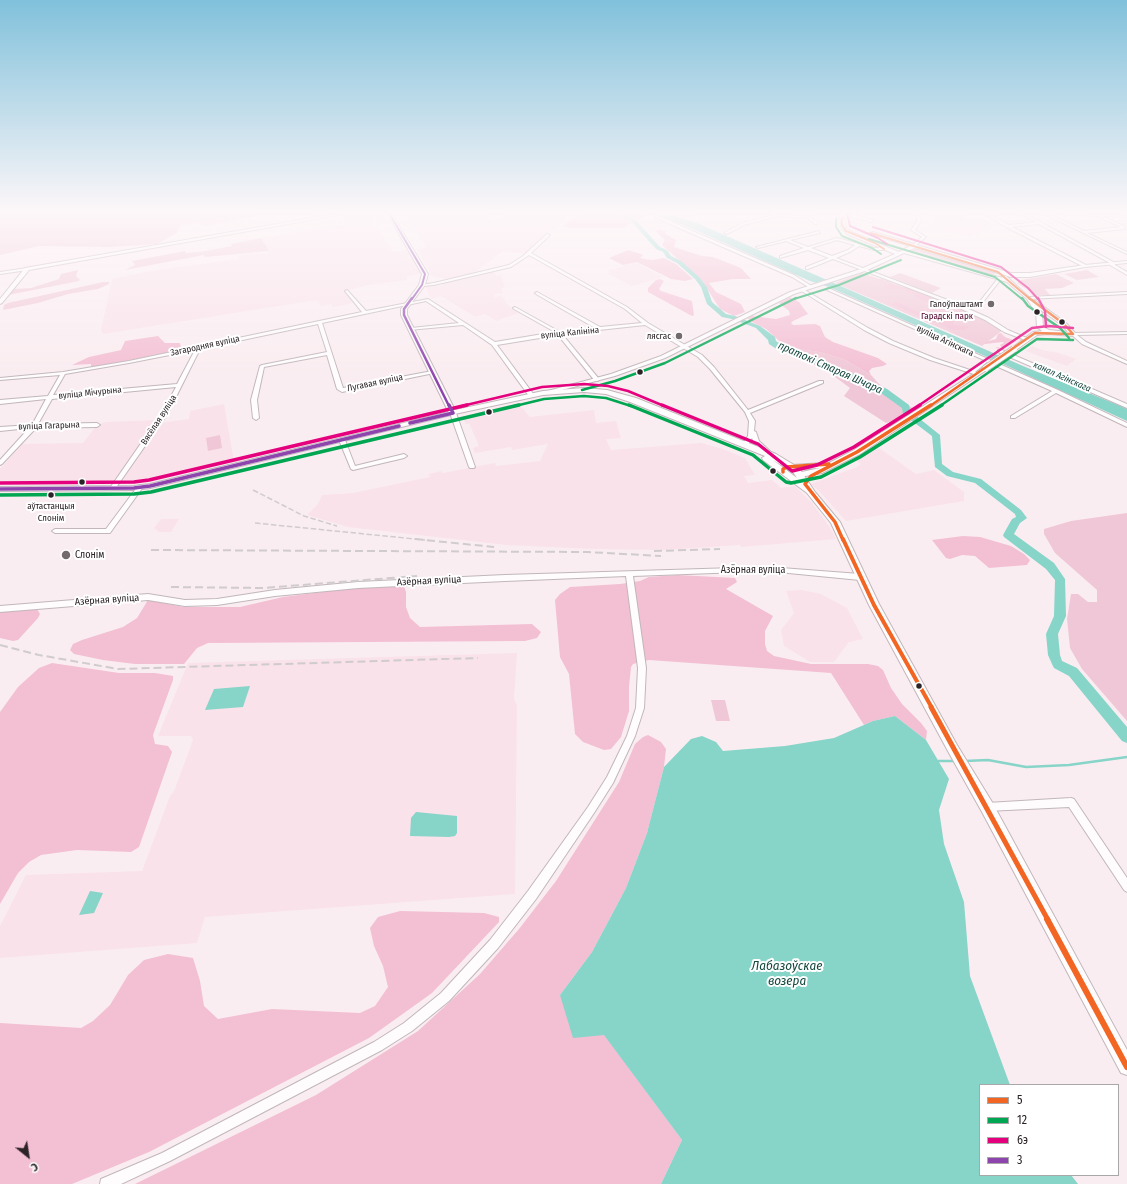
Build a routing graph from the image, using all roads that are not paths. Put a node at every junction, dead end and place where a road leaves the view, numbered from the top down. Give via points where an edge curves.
1 (31, 268) edge
2 (422, 268) edge
3 (500, 268) edge
4 (554, 268) edge
5 (775, 268) edge
6 (859, 268) edge
7 (867, 268) edge
8 (960, 268) edge
9 (977, 268) edge
10 (1070, 268) edge
11 (1118, 268) edge
12 (27, 269) junction
13 (863, 270) junction
14 (0, 273) edge
15 (1127, 274) edge
16 (1018, 276) junction
17 (1004, 278) junction
18 (422, 285) junction
19 (813, 287) junction
20 (828, 289) dead end
21 (802, 290) junction
22 (347, 292) dead end
23 (1127, 292) edge
24 (537, 293) dead end
25 (1030, 300) junction
26 (982, 301) dead end
27 (0, 302) edge
28 (408, 303) junction
29 (515, 308) dead end
30 (365, 313) junction
31 (1039, 313) junction
32 (1052, 315) junction
33 (320, 322) junction
34 (464, 324) junction
35 (646, 324) junction
36 (1040, 327) junction
37 (411, 329) junction
38 (600, 329) junction
39 (1048, 332) junction
40 (1127, 332) edge
41 (559, 333) junction
42 (1035, 333) junction
43 (1073, 334) junction
44 (1027, 339) junction
45 (494, 344) junction
46 (685, 346) junction
47 (198, 348) junction
48 (1000, 351) dead end
49 (329, 353) junction
50 (987, 360) junction
51 (1127, 363) edge
52 (432, 372) junction
53 (63, 373) junction
54 (974, 373) junction
55 (0, 379) edge
56 (597, 380) junction
57 (821, 382) dead end
58 (180, 385) junction
59 (581, 387) junction
60 (1056, 391) junction
61 (531, 395) junction
62 (51, 397) junction
63 (0, 402) edge
64 (1127, 406) edge
65 (748, 412) junction
66 (453, 413) junction
67 (1013, 417) dead end
68 (256, 418) dead end
69 (97, 425) dead end
70 (1127, 425) edge
71 (34, 426) junction
72 (0, 429) edge
73 (752, 432) junction
74 (342, 440) junction
75 (745, 445) junction
76 (756, 450) junction
77 (404, 456) dead end
78 (773, 456) junction
79 (0, 463) edge
80 (836, 463) junction
81 (472, 467) dead end
82 (792, 467) junction
83 (819, 471) junction
84 (786, 474) junction
85 (800, 475) junction
86 (805, 484) junction
87 (140, 487) junction
88 (113, 488) junction
89 (0, 489) edge
90 (812, 494) junction
91 (55, 531) dead end
92 (629, 574) junction
93 (860, 577) junction
94 (0, 609) edge
95 (987, 807) junction
96 (1127, 887) edge
97 (1127, 1067) edge
98 (106, 1184) edge

1 - 12 main road
2 - 18 highway
3 - 18 street
4 - 35 street via 626,308
5 - 19 street
6 - 13 street
7 - 13 main road
8 - 17 main road
9 - 17 main road
10 - 16 main road
11 - 15 street
12 - 14 street
12 - 27 main road
13 - 19 main road
13 - 44 street via 955,304
16 - 17 main road
16 - 17 main road
16 - 17 main road via 1012,280
17 - 25 main road
17 - 26 street
18 - 28 highway
19 - 21 main road
20 - 50 street, вуліца Агінскага
21 - 46 main road via 722,326
21 - 54 street via 886,340
22 - 30 street
23 - 25 street
24 - 38 street
25 - 31 main road
25 - 32 main road
28 - 30 street, Загародняя вуліца
28 - 34 street, Загародняя вуліца via 428,300
28 - 37 highway via 404,314
29 - 41 street
30 - 33 street, Загародняя вуліца
31 - 32 main road
31 - 36 main road
32 - 43 main road
33 - 47 street, Загародняя вуліца
33 - 49 street, Лугавая вуліца
34 - 37 street
34 - 45 street, Загародняя вуліца
35 - 38 street, вуліца Калініна
35 - 46 street
36 - 39 main road
36 - 42 main road
37 - 52 highway
38 - 41 street, вуліца Калініна
39 - 42 main road
39 - 43 main road
40 - 43 street
41 - 45 street, вуліца Калініна
41 - 56 street
42 - 44 main road
43 - 51 street via 1084,343
44 - 54 main road, bridge via 986,368
45 - 61 street
46 - 56 main road via 645,364
46 - 65 street via 712,368
47 - 53 street, Загародняя вуліца
47 - 58 street, Вясёлая вуліца
48 - 64 street
49 - 52 street, Лугавая вуліца via 342,390
49 - 68 street via 262,366 254,400
50 - 54 street
50 - 60 street, вуліца Агінскага
52 - 66 highway
53 - 55 street, Загародняя вуліца
53 - 62 street
54 - 80 main road via 889,432
56 - 59 main road
57 - 65 street
58 - 62 street, вуліца Мічурына
58 - 88 street, Вясёлая вуліца via 165,413
59 - 61 highway
59 - 75 highway via 626,397
60 - 67 street
60 - 70 street, вуліца Агінскага
61 - 66 highway
62 - 63 street, вуліца Мічурына
62 - 71 street
65 - 73 street via 752,421
66 - 74 main road
66 - 81 street
69 - 71 street, вуліца Гагарына
71 - 72 street, вуліца Гагарына
71 - 79 street
73 - 75 street via 750,440
73 - 78 street via 756,442
74 - 77 street via 353,468
74 - 87 main road
75 - 76 highway
76 - 78 highway
76 - 84 highway
78 - 82 highway
80 - 82 main road
80 - 83 main road
82 - 84 highway via 785,468
82 - 85 highway
83 - 85 main road
83 - 86 main road via 808,478
84 - 85 highway
84 - 90 highway
85 - 86 highway
86 - 90 highway
87 - 88 main road
87 - 91 street via 108,531
88 - 89 main road
90 - 93 highway via 835,522
92 - 93 street, Азёрная вуліца via 768,569
92 - 94 street, Азёрная вуліца via 358,585 274,593 217,602 184,603 148,597
92 - 98 street via 642,668 640,708 631,736 610,780 591,810 532,895 494,944 445,997 408,1027 378,1046 166,1157
93 - 95 highway via 952,749
95 - 96 street via 1071,802
95 - 97 highway

